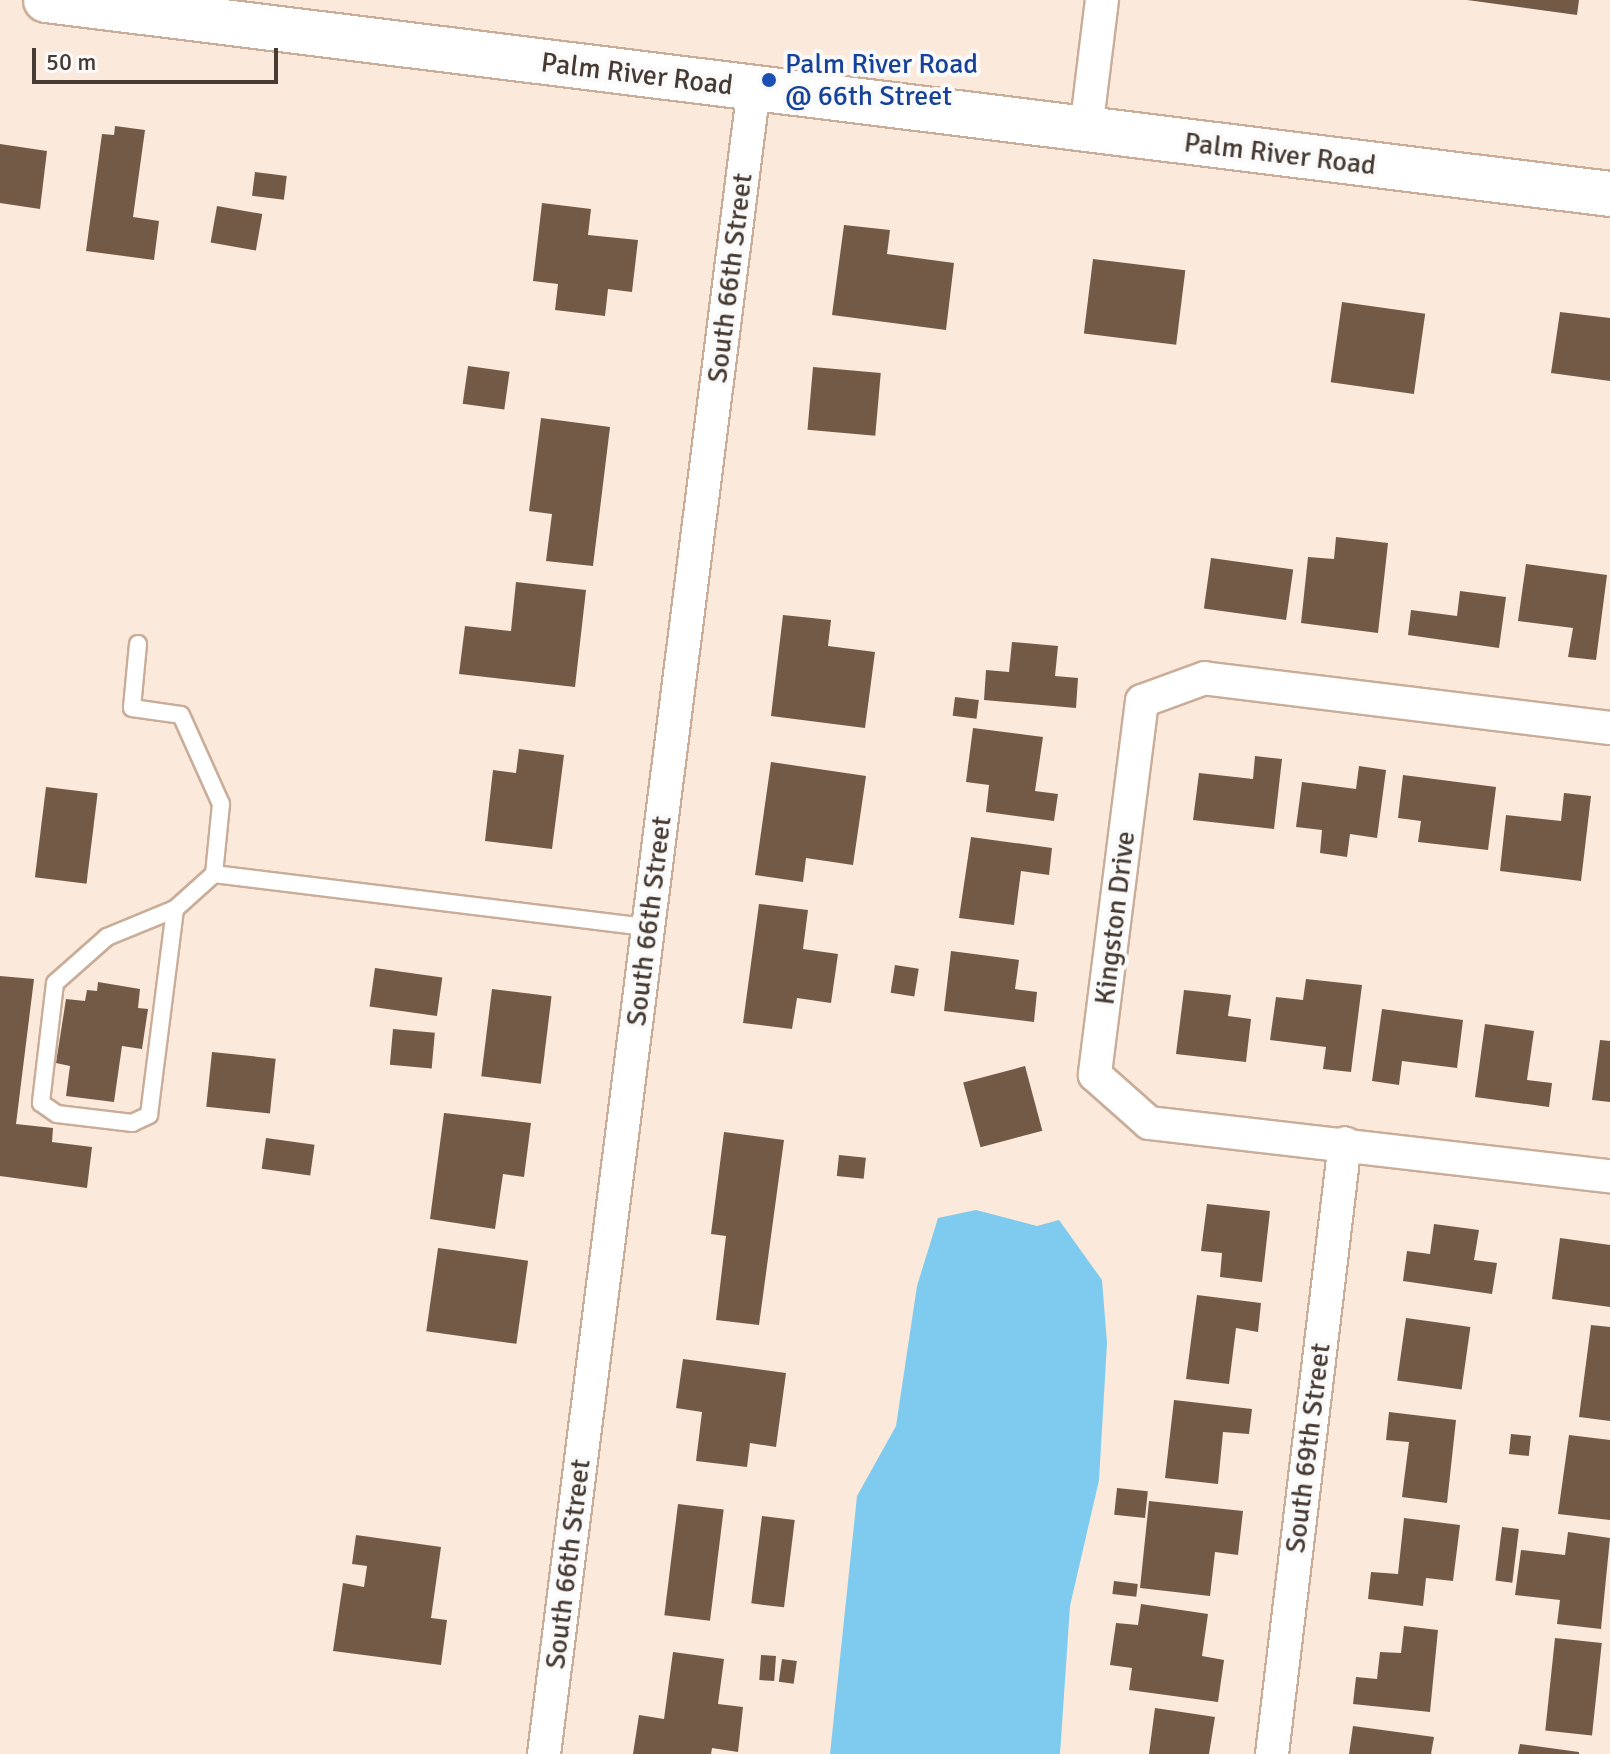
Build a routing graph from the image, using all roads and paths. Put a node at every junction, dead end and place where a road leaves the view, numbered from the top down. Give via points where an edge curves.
1 (46, 0) edge
2 (1102, 0) edge
3 (239, 12) edge
4 (754, 88) junction
5 (1086, 130) junction
6 (1610, 194) edge
7 (138, 644) dead end
8 (1610, 728) edge
9 (214, 874) junction
10 (175, 909) junction
11 (648, 927) junction
12 (1345, 1143) junction
13 (1610, 1176) edge
14 (544, 1754) edge
15 (1272, 1754) edge

1 - 3 street, Palm River Road
2 - 5 street
3 - 4 street, Palm River Road
4 - 5 street, Palm River Road
4 - 11 street, South 66th Street
5 - 6 street, Palm River Road
7 - 9 lane via 132,708 181,715 221,804
8 - 12 street, Kingston Drive via 1205,678 1142,701 1095,1075 1149,1123
9 - 10 lane
9 - 11 lane
10 - 10 lane via 149,1115 132,1123 57,1114 41,1103 55,983 107,937
11 - 14 street, South 66th Street
12 - 13 street, Kingston Drive
12 - 15 street, South 69th Street

